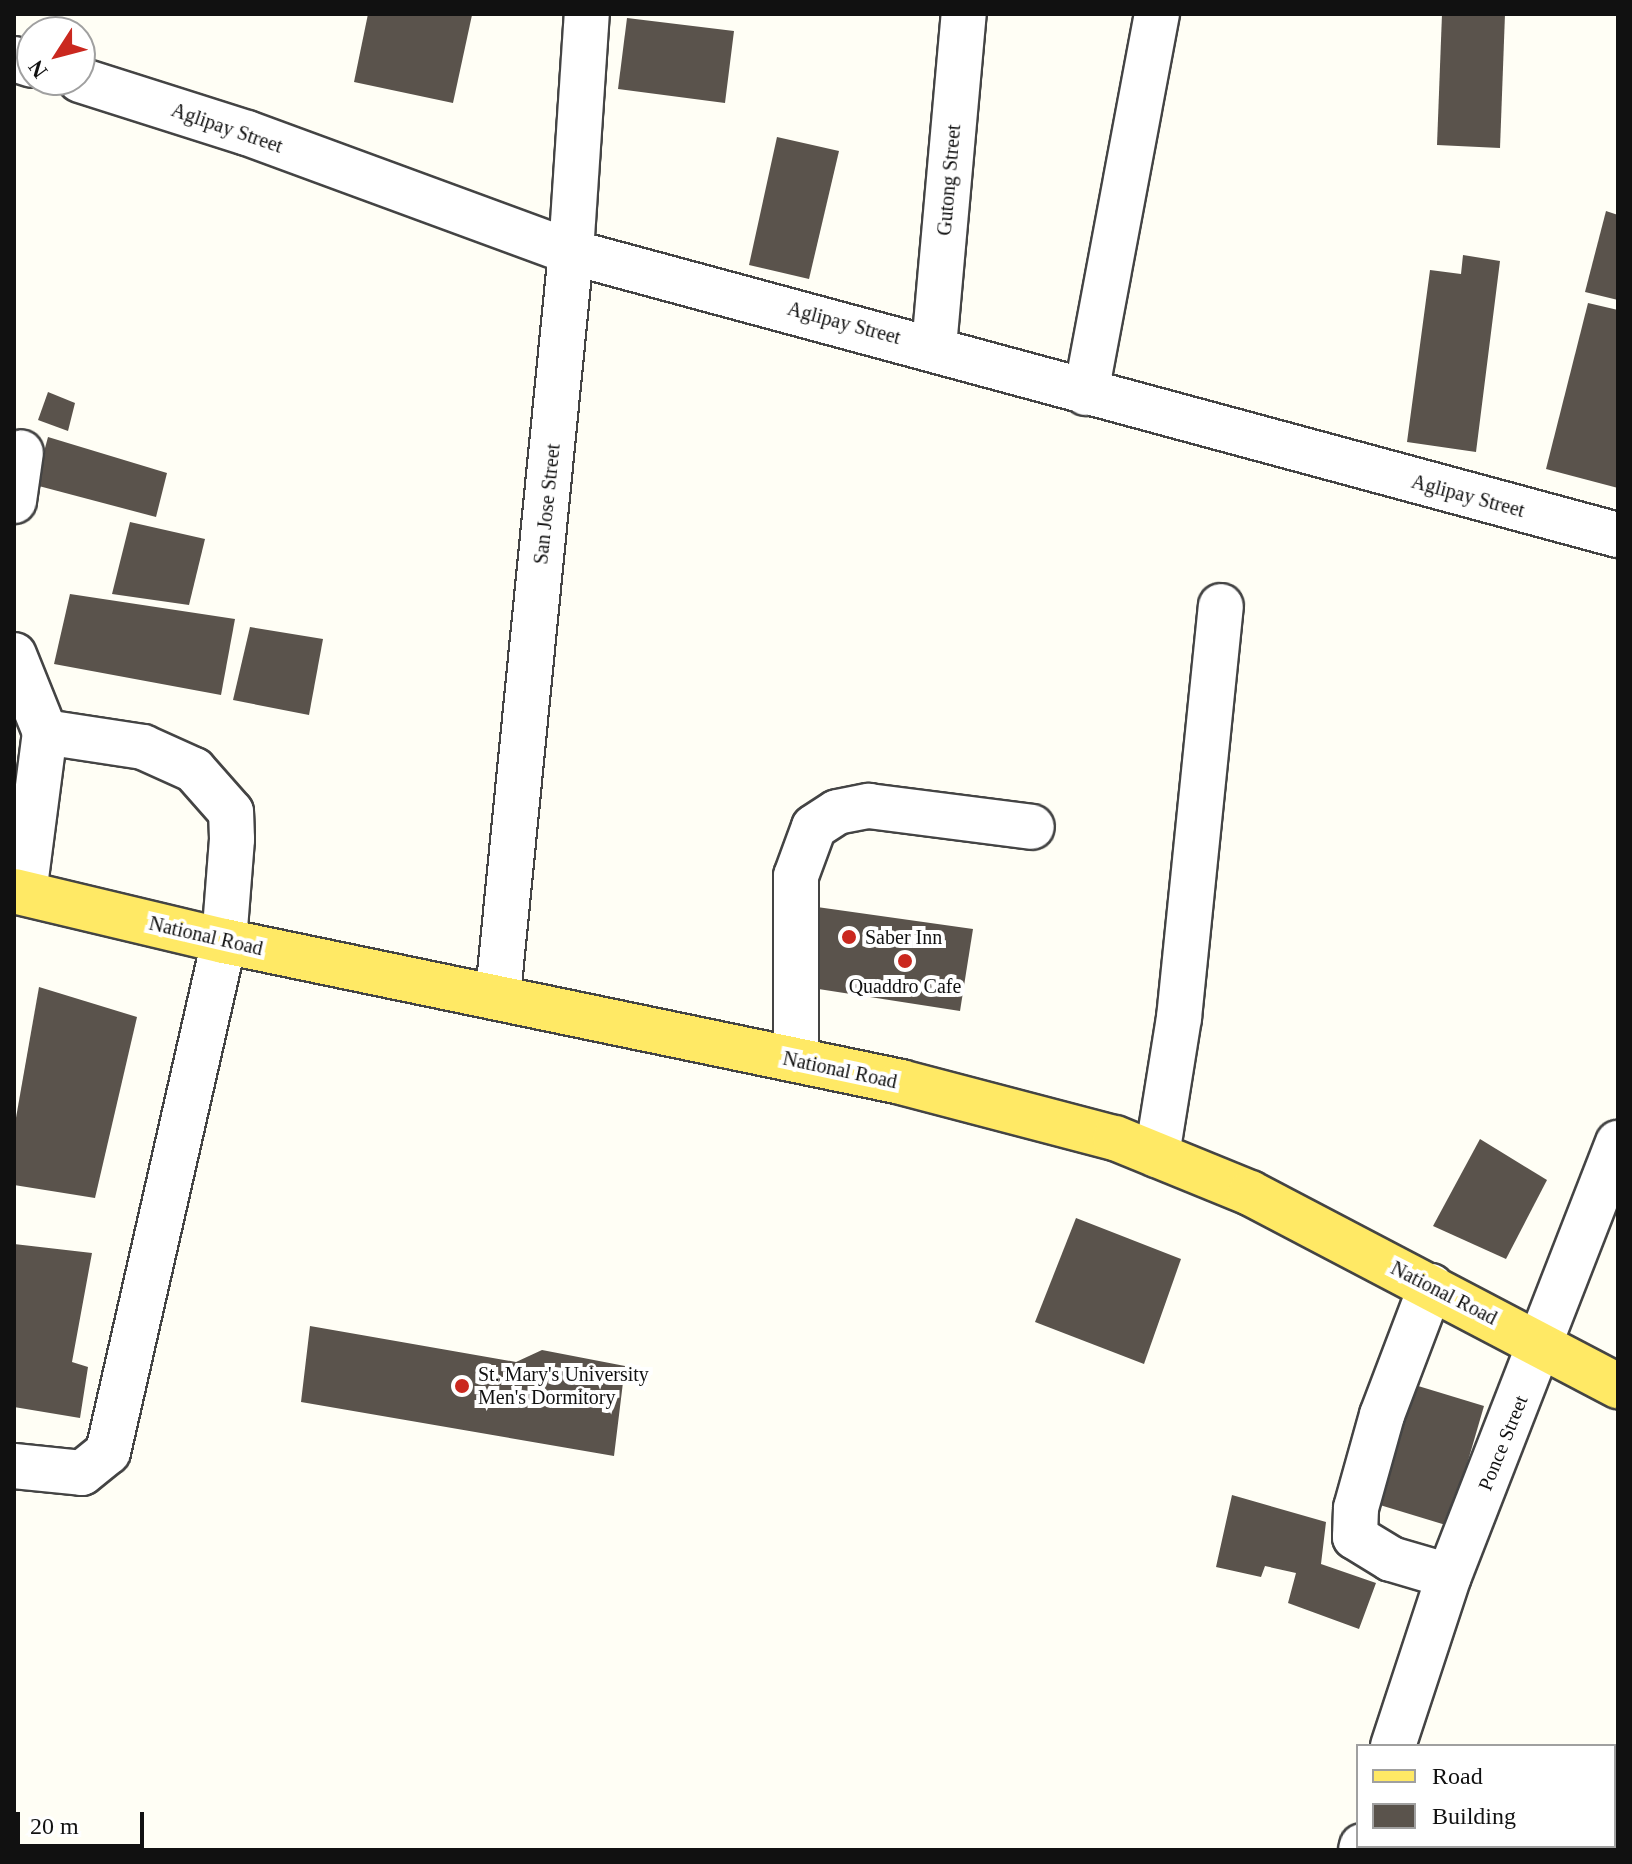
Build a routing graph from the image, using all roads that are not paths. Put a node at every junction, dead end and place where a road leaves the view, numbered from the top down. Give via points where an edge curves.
1 (587, 14) edge
2 (964, 14) edge
3 (1157, 14) edge
4 (96, 85) edge
5 (571, 252) junction
6 (934, 347) junction
7 (1086, 393) junction
8 (21, 452) dead end
9 (14, 501) edge
10 (1618, 535) edge
11 (1221, 606) dead end
12 (14, 655) edge
13 (45, 732) junction
14 (1032, 827) dead end
15 (19, 892) edge
16 (224, 941) junction
17 (498, 994) junction
18 (796, 1060) junction
19 (1618, 1143) edge
20 (1157, 1155) junction
21 (1431, 1286) junction
22 (1542, 1344) junction
23 (1618, 1386) edge
24 (14, 1466) edge
25 (1449, 1576) junction
26 (1394, 1744) edge

1 - 5 street, San Jose Street
2 - 6 street, Gutong Street
3 - 7 street
4 - 5 street, Aglipay Street via 247,133
5 - 6 street, Aglipay Street
5 - 17 street, San Jose Street
6 - 7 street, Aglipay Street
7 - 10 street, Aglipay Street
8 - 9 street
11 - 20 street via 1179,1018
12 - 13 street
13 - 15 street
13 - 16 street via 143,747 214,787 231,812
14 - 18 street via 869,806 837,812 814,827 796,876
15 - 16 main road, National Road
16 - 17 main road, National Road
16 - 24 street via 108,1452 82,1473
17 - 18 main road, National Road
18 - 20 main road, National Road via 1084,1130
19 - 22 street, Ponce Street
20 - 21 main road, National Road via 1250,1193
21 - 22 main road, National Road
21 - 25 street via 1382,1415 1356,1508 1355,1537 1391,1559
22 - 23 main road, National Road
22 - 25 street, Ponce Street
25 - 26 street, Ponce Street

